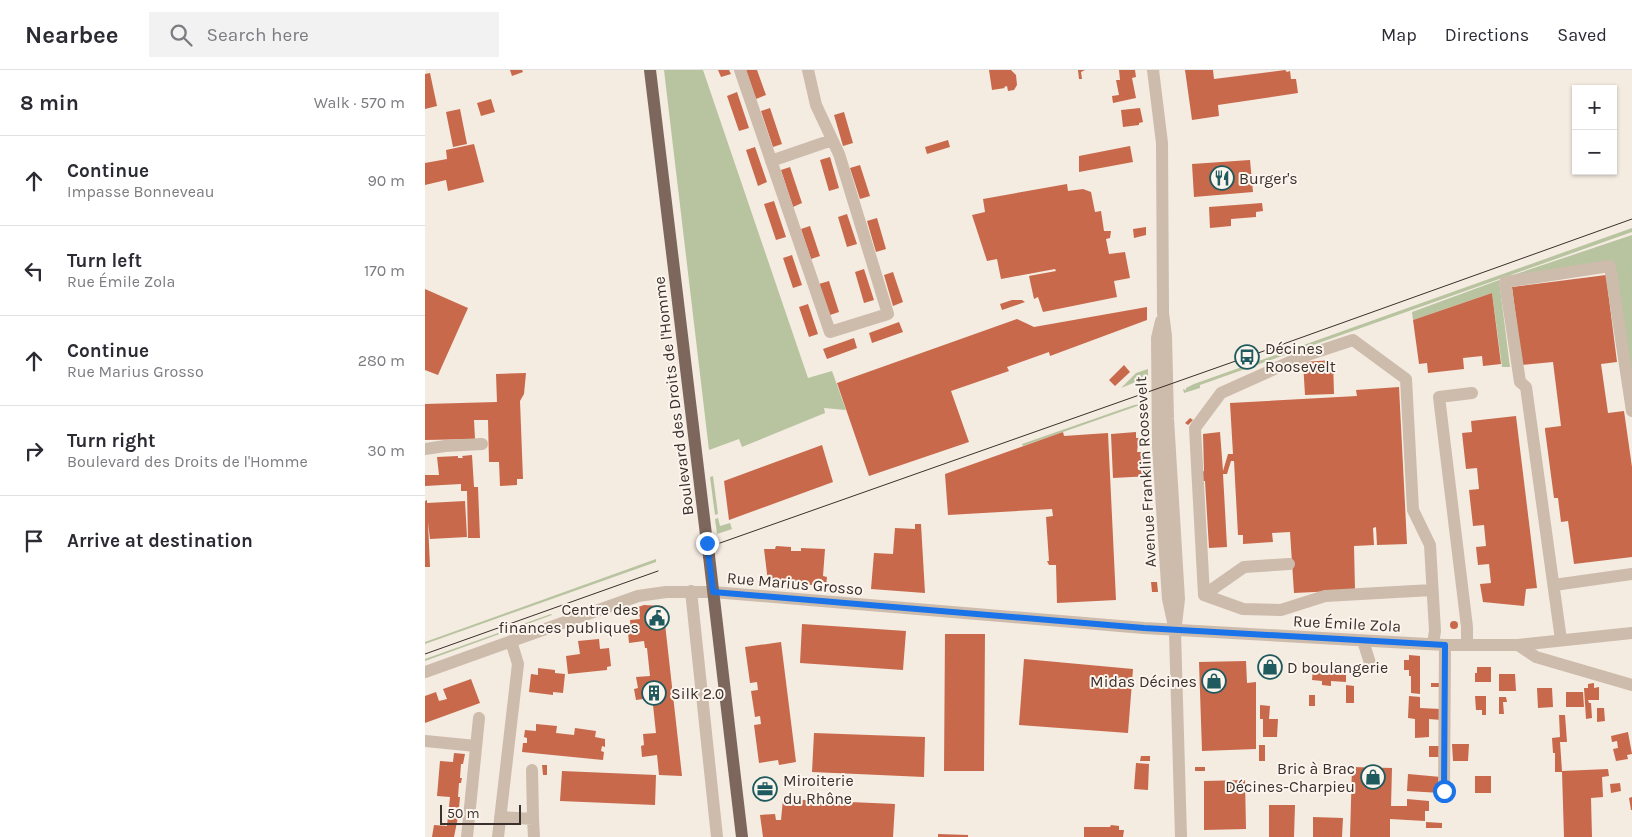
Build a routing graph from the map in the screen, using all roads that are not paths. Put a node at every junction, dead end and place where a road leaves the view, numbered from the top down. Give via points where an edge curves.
1 (650, 70) edge
2 (740, 70) edge
3 (807, 70) edge
4 (1153, 70) edge
5 (833, 140) junction
6 (771, 161) junction
7 (1472, 393) dead end
8 (1632, 411) edge
9 (482, 444) dead end
10 (425, 449) edge
11 (1289, 564) dead end
12 (1632, 574) edge
13 (1553, 585) junction
14 (1432, 590) junction
15 (691, 591) junction
16 (713, 592) junction
17 (1204, 595) junction
18 (1175, 629) junction
19 (1632, 633) edge
20 (1561, 640) junction
21 (511, 641) junction
22 (1363, 641) junction
23 (1439, 645) junction
24 (1518, 645) junction
25 (1467, 646) junction
26 (1371, 663) dead end
27 (425, 672) edge
28 (1632, 685) edge
29 (479, 718) dead end
30 (425, 741) edge
31 (476, 746) junction
32 (532, 770) dead end
33 (1444, 791) dead end
34 (500, 817) junction
35 (533, 819) junction
36 (467, 837) edge
37 (498, 837) edge
38 (533, 837) edge
39 (717, 837) edge
40 (742, 837) edge
41 (1181, 837) edge

1 - 16 main road, Boulevard des Droits de l'Homme
2 - 6 street
3 - 5 street via 816,105
4 - 18 street, Avenue Franklin Roosevelt via 1162,143 1163,313 1166,336 1163,419 1179,599
5 - 6 street
5 - 6 street via 888,314 831,332
7 - 25 street via 1439,397
8 - 13 street via 1610,266 1505,282 1520,382 1526,387
9 - 10 street
11 - 17 street via 1245,567
12 - 13 street
13 - 20 street
14 - 17 street via 1325,596 1281,610 1243,609
14 - 17 street via 1430,545 1413,510 1406,379 1353,340 1301,357 1221,393 1195,428
14 - 23 street
15 - 16 street, Rue Marius Grosso
15 - 21 street, Rue Marius Grosso via 638,596
15 - 39 street
16 - 18 street, Rue Marius Grosso
16 - 40 main road, Boulevard des Droits de l'Homme
18 - 22 street, Rue Émile Zola
18 - 41 street, Avenue Franklin Roosevelt
19 - 20 street, Rue Émile Zola
20 - 24 street, Rue Émile Zola
21 - 27 street, Rue Marius Grosso
21 - 34 street via 518,664
22 - 23 street, Rue Émile Zola
22 - 26 street
23 - 25 street, Rue Émile Zola
23 - 33 street
24 - 25 street, Rue Émile Zola
24 - 28 street via 1536,657
29 - 31 street
30 - 31 street
31 - 36 street
32 - 35 street
34 - 35 street
34 - 37 street
35 - 38 street

